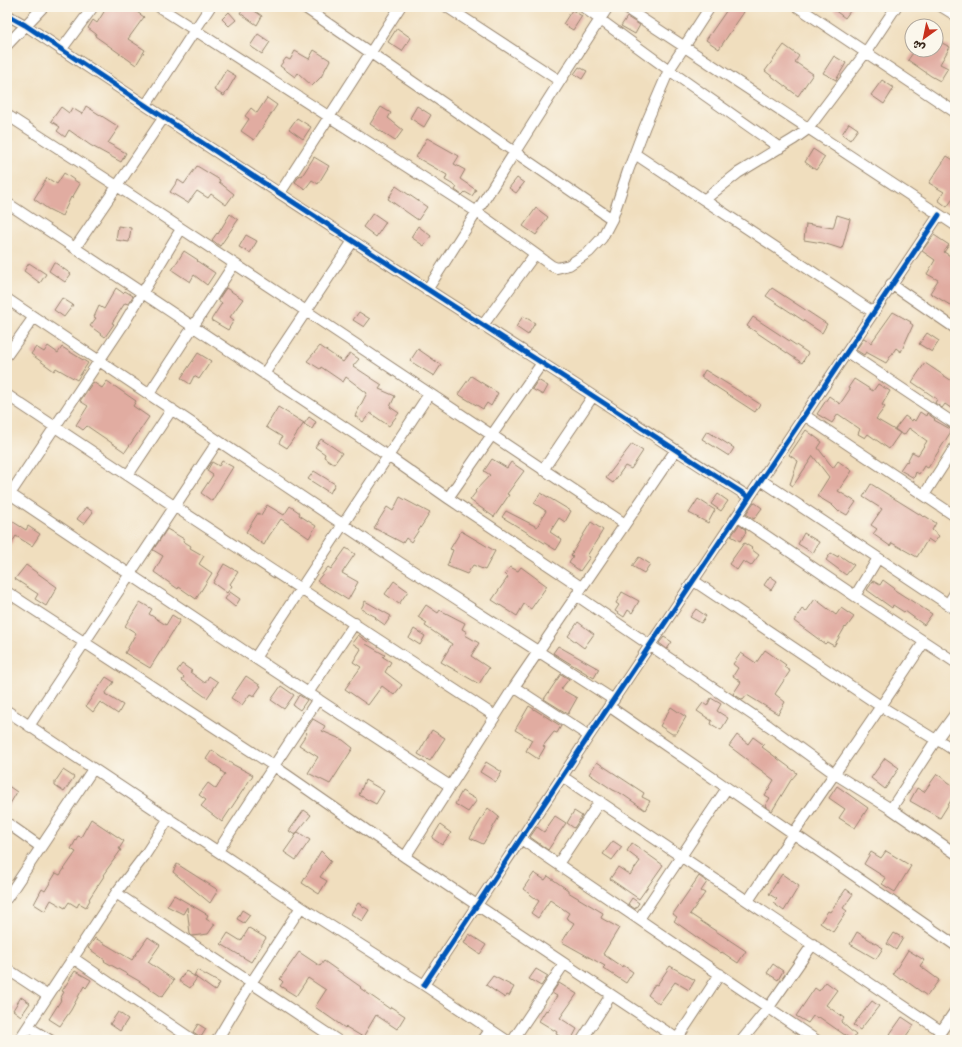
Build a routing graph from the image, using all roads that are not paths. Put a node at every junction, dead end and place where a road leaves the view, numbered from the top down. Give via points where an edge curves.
1 (43, 7) edge
2 (93, 7) edge
3 (159, 7) edge
4 (210, 7) edge
5 (304, 7) edge
6 (400, 7) edge
7 (447, 7) edge
8 (583, 7) edge
9 (608, 7) edge
10 (624, 7) edge
11 (710, 7) edge
12 (798, 7) edge
13 (896, 7) edge
14 (942, 7) edge
15 (7, 15) edge
16 (955, 16) edge
17 (601, 19) junction
18 (25, 26) junction
19 (195, 30) junction
20 (7, 45) edge
21 (684, 47) junction
22 (61, 50) junction
23 (370, 52) junction
24 (866, 52) junction
25 (669, 70) junction
26 (560, 81) junction
27 (146, 105) junction
28 (955, 112) edge
29 (7, 115) edge
30 (164, 117) junction
31 (330, 117) junction
32 (808, 129) junction
33 (780, 148) junction
34 (516, 151) junction
35 (635, 154) junction
36 (117, 186) junction
37 (280, 193) junction
38 (704, 200) junction
39 (7, 203) edge
40 (477, 212) junction
41 (939, 215) junction
42 (612, 218) junction
43 (955, 225) edge
44 (181, 228) junction
45 (353, 241) junction
46 (75, 248) junction
47 (535, 254) junction
48 (234, 264) junction
49 (891, 284) junction
50 (428, 290) junction
51 (142, 293) junction
52 (7, 299) edge
53 (306, 310) junction
54 (873, 312) junction
55 (34, 317) junction
56 (482, 325) junction
57 (194, 327) junction
58 (955, 328) edge
59 (847, 352) junction
60 (7, 355) edge
61 (99, 360) junction
62 (542, 363) junction
63 (264, 374) junction
64 (149, 394) junction
65 (429, 394) junction
66 (7, 395) edge
67 (593, 396) junction
68 (172, 409) junction
69 (804, 415) junction
70 (955, 424) edge
71 (55, 427) junction
72 (491, 435) junction
73 (218, 441) junction
74 (955, 447) edge
75 (675, 451) junction
76 (388, 456) junction
77 (543, 470) junction
78 (128, 475) junction
79 (761, 480) junction
80 (9, 493) edge
81 (924, 495) junction
82 (749, 497) junction
83 (448, 498) junction
84 (174, 506) junction
85 (737, 516) junction
86 (955, 516) edge
87 (343, 524) junction
88 (625, 524) junction
89 (878, 558) junction
90 (130, 574) junction
91 (694, 581) junction
92 (300, 588) junction
93 (578, 591) junction
94 (7, 592) edge
95 (955, 593) edge
96 (855, 596) junction
97 (951, 606) edge
98 (355, 624) junction
99 (924, 642) junction
100 (84, 643) junction
101 (651, 646) junction
102 (538, 652) junction
103 (255, 658) junction
104 (955, 662) edge
105 (514, 687) junction
106 (308, 693) junction
107 (318, 700) junction
108 (612, 703) junction
109 (882, 707) junction
110 (7, 711) edge
111 (955, 714) edge
112 (495, 716) junction
113 (28, 726) junction
114 (589, 736) junction
115 (936, 740) junction
116 (955, 751) edge
117 (274, 766) junction
118 (93, 769) junction
119 (835, 774) junction
120 (563, 776) junction
121 (450, 786) junction
122 (727, 788) junction
123 (600, 801) junction
124 (891, 809) junction
125 (169, 818) junction
126 (7, 823) edge
127 (793, 833) junction
128 (521, 839) junction
129 (41, 847) junction
130 (218, 851) junction
131 (955, 853) edge
132 (681, 856) junction
133 (405, 857) junction
134 (558, 864) junction
135 (116, 893) junction
136 (7, 898) edge
137 (748, 901) junction
138 (477, 905) junction
139 (302, 907) junction
140 (639, 919) junction
141 (813, 944) junction
142 (955, 945) edge
143 (73, 958) junction
144 (564, 964) junction
145 (7, 969) edge
146 (720, 974) junction
147 (251, 983) junction
148 (424, 985) junction
149 (611, 995) junction
150 (48, 996) junction
151 (769, 1007) junction
152 (955, 1011) edge
153 (28, 1027) junction
154 (490, 1030) junction
155 (941, 1030) junction
156 (664, 1036) edge
157 (19, 1040) edge
158 (50, 1040) edge
159 (193, 1040) edge
160 (217, 1040) edge
161 (337, 1040) edge
162 (483, 1040) edge
163 (506, 1040) edge
164 (513, 1040) edge
165 (582, 1040) edge
166 (678, 1040) edge
167 (742, 1040) edge
168 (816, 1040) edge
169 (935, 1040) edge

1 - 18 street
2 - 22 street
3 - 19 street
4 - 19 street
5 - 23 street
6 - 23 street
7 - 26 street
8 - 17 street
9 - 17 street
10 - 21 street
11 - 21 street
12 - 24 street
13 - 24 street
14 - 16 street
15 - 18 street
17 - 25 street
17 - 26 street
18 - 20 street
18 - 22 street
19 - 27 street
19 - 31 street
21 - 25 street
21 - 32 street
22 - 27 street
23 - 31 street
23 - 34 street
24 - 28 street
24 - 32 street
25 - 33 street
25 - 35 street
26 - 34 street
27 - 30 street
29 - 36 street
30 - 36 street
30 - 37 street
31 - 37 street
31 - 40 street
32 - 33 street
32 - 41 street
33 - 38 street via 738,173
34 - 40 street
34 - 42 street
35 - 38 street
35 - 42 street
36 - 44 street
36 - 46 street
37 - 45 street
38 - 54 street
39 - 46 street
40 - 47 street
40 - 50 street
41 - 43 street
41 - 49 street
42 - 47 street via 597,244 569,265 557,268
44 - 48 street
44 - 51 street
45 - 50 street
45 - 53 street
46 - 51 street
47 - 56 street
48 - 53 street
48 - 57 street
49 - 54 street
49 - 58 street
50 - 56 street
51 - 57 street
51 - 61 street
52 - 55 street
53 - 63 street
53 - 65 street
54 - 59 street
55 - 60 street
55 - 61 street
56 - 62 street
57 - 63 street
57 - 64 street
59 - 69 street
59 - 70 street
61 - 64 street
61 - 71 street
62 - 67 street
62 - 72 street
63 - 76 street
64 - 68 street
65 - 72 street
65 - 76 street
66 - 71 street
67 - 75 street
67 - 77 street
68 - 73 street
68 - 78 street
69 - 79 street
69 - 81 street
71 - 78 street
71 - 80 street
72 - 77 street
72 - 83 street
73 - 84 street
73 - 87 street
74 - 81 street
75 - 82 street
75 - 88 street
76 - 83 street
76 - 87 street
77 - 88 street
78 - 84 street
79 - 82 street
79 - 89 street
80 - 90 street
81 - 86 street
82 - 85 street
83 - 93 street
84 - 90 street
84 - 92 street
85 - 91 street
85 - 96 street
87 - 92 street
87 - 102 street
88 - 93 street
89 - 96 street
89 - 97 street
90 - 100 street
90 - 103 street
91 - 101 street
91 - 109 street
92 - 98 street
92 - 103 street
93 - 101 street
93 - 102 street
94 - 100 street
95 - 97 street
96 - 99 street
98 - 106 street
98 - 112 street
99 - 104 street
99 - 109 street
100 - 113 street
100 - 117 street
101 - 108 street
101 - 119 street
102 - 105 street
102 - 108 street
103 - 106 street
105 - 112 street
105 - 114 street
106 - 107 street
107 - 117 street
107 - 121 street
108 - 114 street
108 - 122 street
109 - 115 street
109 - 119 street
110 - 113 street
111 - 115 street
112 - 121 street
113 - 118 street
114 - 120 street
115 - 116 street
115 - 124 street
117 - 130 street
117 - 133 street
118 - 125 street
118 - 129 street
119 - 124 street
119 - 127 street
120 - 123 street
120 - 128 street
121 - 133 street
122 - 127 street
122 - 132 street
123 - 132 street
123 - 134 street
124 - 131 street
125 - 130 street
125 - 135 street
126 - 129 street
127 - 137 street
127 - 142 street
128 - 134 street
128 - 138 street
129 - 136 street
130 - 139 street
132 - 137 street
132 - 140 street
133 - 138 street
134 - 140 street
135 - 143 street
135 - 147 street
137 - 141 street
138 - 144 street
138 - 148 street
139 - 147 street
139 - 148 street
140 - 146 street
141 - 151 street
141 - 155 street
143 - 150 street
143 - 159 street
144 - 149 street
144 - 164 street
145 - 150 street
146 - 151 street
146 - 166 street
147 - 160 street
147 - 161 street
148 - 154 street
149 - 156 street
149 - 165 street
150 - 153 street
151 - 167 street
151 - 168 street
152 - 155 street
153 - 157 street
153 - 158 street
154 - 162 street
154 - 163 street
155 - 169 street
156 - 166 street

